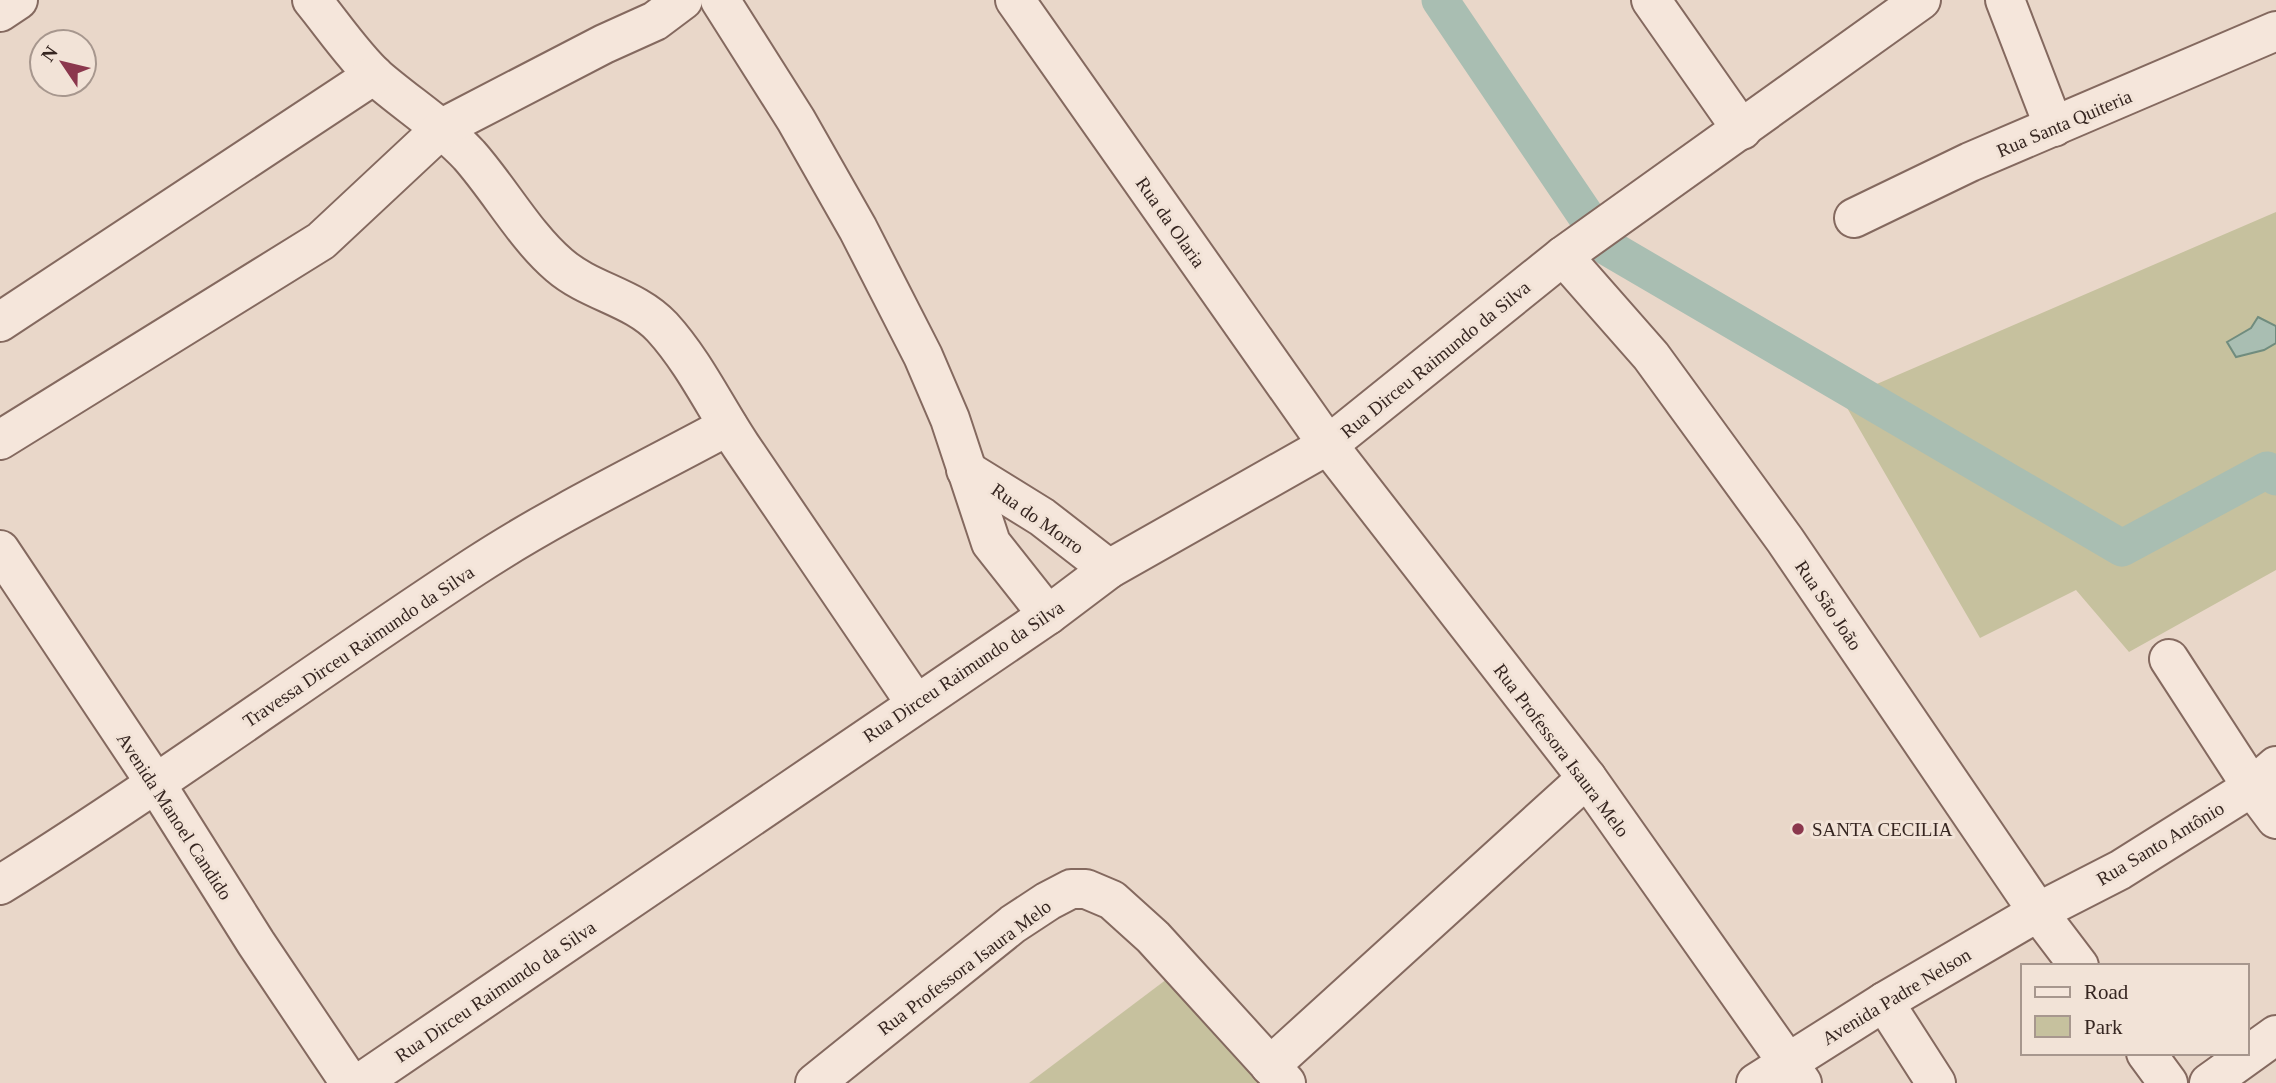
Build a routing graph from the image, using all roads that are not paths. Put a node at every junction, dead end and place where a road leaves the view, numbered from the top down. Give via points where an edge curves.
1 (18, 0) edge
2 (312, 0) edge
3 (683, 0) edge
4 (720, 0) edge
5 (1015, 0) edge
6 (1651, 0) edge
7 (1922, 0) edge
8 (2005, 0) edge
9 (0, 12) edge
10 (2276, 32) edge
11 (374, 75) junction
12 (2054, 127) junction
13 (442, 128) junction
14 (1742, 130) junction
15 (1854, 218) dead end
16 (1563, 256) junction
17 (0, 322) edge
18 (728, 426) junction
19 (0, 440) edge
20 (1328, 445) junction
21 (966, 470) junction
22 (0, 550) edge
23 (1109, 569) junction
24 (1048, 615) junction
25 (2169, 659) dead end
26 (916, 704) junction
27 (2264, 776) edge
28 (1587, 778) junction
29 (156, 784) junction
30 (2276, 819) edge
31 (0, 885) edge
32 (2038, 912) junction
33 (2078, 964) edge
34 (1884, 1002) junction
35 (2276, 1035) edge
36 (2147, 1055) edge
37 (2248, 1055) edge
38 (2248, 1055) edge
39 (1278, 1074) edge
40 (1781, 1076) edge
41 (350, 1083) edge
42 (360, 1083) edge
43 (816, 1083) edge
44 (1937, 1083) edge
45 (2168, 1083) edge
46 (2208, 1083) edge

1 - 9 street
2 - 11 street
3 - 13 street via 655,21
4 - 21 street via 858,229 923,356
5 - 20 street, Rua da Olaria
6 - 14 street
7 - 14 street, Rua Dirceu Raimundo da Silva
8 - 12 street
10 - 12 street, Rua Santa Quiteria
11 - 13 street
11 - 17 street
12 - 15 street, Rua Santa Quiteria
13 - 18 street via 498,188 557,263 572,276 625,300 661,326
13 - 19 street via 321,241
14 - 16 street, Rua Dirceu Raimundo da Silva
16 - 20 street, Rua Dirceu Raimundo da Silva
16 - 32 street, Rua São João via 1650,356 1785,540
18 - 26 street
18 - 29 street, Travessa Dirceu Raimundo da Silva via 543,524 475,566
20 - 23 street, Rua Dirceu Raimundo da Silva
20 - 28 street, Rua Professora Isaura Melo
21 - 23 street, Rua do Morro via 1042,517
21 - 24 street via 991,543
22 - 29 street, Avenida Manoel Candido
23 - 24 street, Rua Dirceu Raimundo da Silva
24 - 26 street, Rua Dirceu Raimundo da Silva
25 - 27 street
26 - 42 street, Rua Dirceu Raimundo da Silva
27 - 30 street
27 - 32 street, Rua Santo Antônio via 2120,870
28 - 39 street
28 - 40 street, Rua Professora Isaura Melo
29 - 31 street, Travessa Dirceu Raimundo da Silva
29 - 41 street, Avenida Manoel Candido
32 - 33 street, Rua São João
32 - 34 street, Avenida Padre Nelson
34 - 40 street, Avenida Padre Nelson
34 - 44 street
35 - 38 street
36 - 45 street
37 - 46 street
39 - 43 street, Rua Professora Isaura Melo via 1153,937 1112,900 1086,889 1072,889 1013,924

